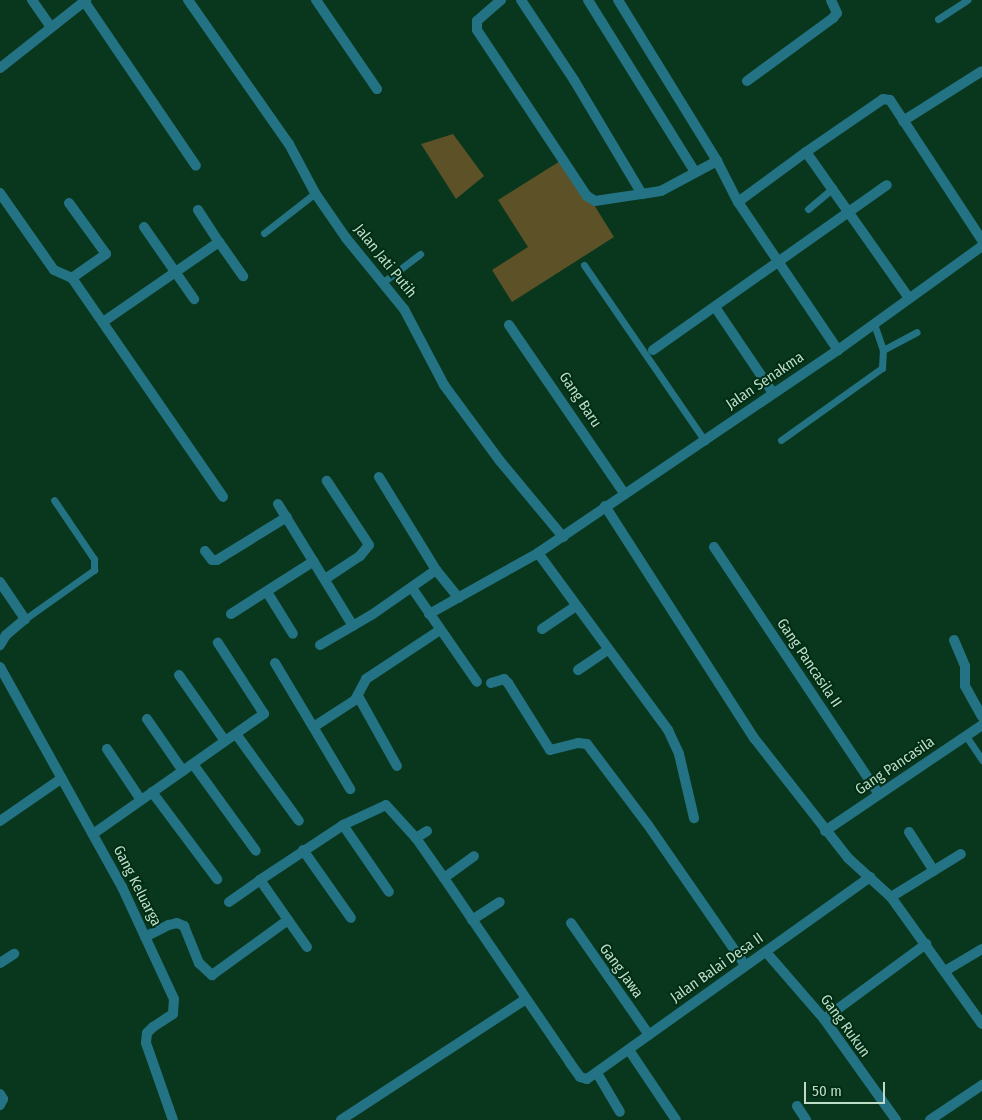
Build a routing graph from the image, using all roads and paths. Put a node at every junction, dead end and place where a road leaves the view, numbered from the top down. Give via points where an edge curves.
1 (32, 0) edge
2 (188, 0) edge
3 (316, 0) edge
4 (501, 0) edge
5 (521, 0) edge
6 (588, 0) edge
7 (618, 0) edge
8 (831, 0) edge
9 (967, 0) edge
10 (85, 1) edge
11 (938, 19) dead end
12 (51, 27) junction
13 (0, 68) edge
14 (982, 71) edge
15 (747, 82) dead end
16 (377, 89) dead end
17 (903, 121) junction
18 (806, 152) junction
19 (717, 161) junction
20 (196, 166) dead end
21 (695, 172) junction
22 (887, 185) dead end
23 (833, 188) junction
24 (0, 193) edge
25 (315, 193) junction
26 (642, 194) junction
27 (738, 202) junction
28 (69, 203) dead end
29 (808, 209) dead end
30 (198, 210) dead end
31 (850, 211) junction
32 (144, 227) dead end
33 (264, 234) dead end
34 (982, 240) edge
35 (219, 242) junction
36 (982, 246) edge
37 (420, 254) dead end
38 (778, 262) junction
39 (584, 264) dead end
40 (175, 272) junction
41 (243, 276) dead end
42 (72, 278) junction
43 (382, 283) junction
44 (909, 298) junction
45 (194, 299) dead end
46 (716, 307) junction
47 (103, 322) junction
48 (874, 324) junction
49 (509, 325) dead end
50 (917, 332) dead end
51 (653, 350) dead end
52 (838, 350) junction
53 (883, 350) junction
54 (773, 393) junction
55 (781, 440) dead end
56 (705, 441) junction
57 (379, 476) dead end
58 (327, 481) dead end
59 (624, 493) junction
60 (223, 497) dead end
61 (54, 500) dead end
62 (278, 504) dead end
63 (606, 506) junction
64 (287, 517) junction
65 (562, 537) junction
66 (714, 547) dead end
67 (205, 551) dead end
68 (538, 553) junction
69 (314, 561) junction
70 (436, 570) junction
71 (325, 579) junction
72 (0, 582) edge
73 (412, 588) junction
74 (267, 592) junction
75 (459, 598) junction
76 (576, 606) junction
77 (231, 614) dead end
78 (430, 614) junction
79 (25, 619) junction
80 (354, 626) junction
81 (542, 629) dead end
82 (440, 630) junction
83 (293, 634) dead end
84 (954, 640) dead end
85 (218, 643) dead end
86 (0, 645) edge
87 (320, 645) dead end
88 (608, 650) junction
89 (275, 663) dead end
90 (0, 667) edge
91 (578, 670) dead end
92 (179, 676) dead end
93 (477, 682) dead end
94 (491, 683) dead end
95 (358, 696) junction
96 (982, 717) edge
97 (147, 719) dead end
98 (982, 725) edge
99 (315, 726) junction
100 (236, 734) junction
101 (966, 736) junction
102 (225, 741) junction
103 (107, 750) dead end
104 (982, 760) edge
105 (193, 764) junction
106 (397, 766) dead end
107 (183, 771) junction
108 (62, 778) junction
109 (350, 789) dead end
110 (152, 792) junction
111 (879, 794) junction
112 (141, 800) junction
113 (694, 818) dead end
114 (0, 821) edge
115 (299, 821) dead end
116 (343, 825) junction
117 (427, 831) dead end
118 (825, 831) junction
119 (908, 832) dead end
120 (93, 834) junction
121 (416, 838) junction
122 (303, 850) junction
123 (256, 851) dead end
124 (961, 854) dead end
125 (474, 856) dead end
126 (934, 871) junction
127 (870, 877) junction
128 (444, 878) junction
129 (217, 879) dead end
130 (260, 880) junction
131 (389, 892) dead end
132 (891, 897) junction
133 (229, 902) dead end
134 (500, 902) dead end
135 (351, 918) dead end
136 (288, 920) junction
137 (472, 920) junction
138 (571, 923) dead end
139 (145, 938) junction
140 (926, 944) junction
141 (307, 948) dead end
142 (982, 949) edge
143 (766, 952) junction
144 (14, 954) dead end
145 (0, 963) edge
146 (745, 965) junction
147 (945, 971) junction
148 (526, 999) junction
149 (824, 1019) junction
150 (982, 1024) edge
151 (649, 1035) junction
152 (629, 1050) junction
153 (597, 1073) junction
154 (982, 1085) edge
155 (0, 1094) edge
156 (0, 1105) edge
157 (797, 1106) dead end
158 (620, 1112) dead end
159 (173, 1120) edge
160 (341, 1120) edge
161 (676, 1120) edge
162 (806, 1120) edge
163 (896, 1120) edge
164 (930, 1120) edge

1 - 12 street
2 - 25 street, Jalan Jati Putih via 289,144
3 - 16 street
4 - 26 street via 477,21 477,30 587,196 595,201
5 - 26 street via 574,80
6 - 21 street
7 - 19 street
8 - 15 street via 837,13 833,18
9 - 11 lane
10 - 12 street
10 - 20 street
12 - 13 street
14 - 17 street
17 - 18 street via 890,100 883,99
17 - 34 street
18 - 23 street
18 - 27 street
19 - 21 street
19 - 27 street
21 - 26 street via 661,191
22 - 31 street
23 - 29 lane
23 - 31 street
24 - 42 street via 54,270
25 - 33 lane
25 - 43 street, Jalan Jati Putih
27 - 38 street
28 - 42 street via 106,254
30 - 35 street
31 - 38 street
31 - 44 street
32 - 40 street
35 - 40 street
35 - 41 street
36 - 44 street, Jalan Senakma
37 - 43 lane
38 - 46 street
38 - 52 street
39 - 56 lane
40 - 45 street
40 - 47 street
42 - 47 street
43 - 65 street, Jalan Jati Putih via 404,309 444,385
44 - 48 street, Jalan Senakma
46 - 51 street
46 - 54 street
47 - 60 street
48 - 52 street, Jalan Senakma
48 - 53 lane
49 - 59 street, Gang Baru
50 - 53 lane
52 - 54 street, Jalan Senakma
53 - 55 lane via 882,368 877,373
54 - 56 street, Jalan Senakma
56 - 59 street, Jalan Senakma
57 - 70 street
58 - 71 street via 369,545 360,556
59 - 63 street, Jalan Senakma
61 - 79 lane via 94,559 94,570
62 - 64 street
63 - 65 street, Jalan Senakma
63 - 118 street via 749,731
64 - 67 street via 217,560 212,560
64 - 69 street
65 - 68 street, Jalan Senakma
66 - 111 street, Gang Pancasila II
68 - 75 street, Jalan Senakma
68 - 76 street
69 - 71 street
69 - 74 street
70 - 73 street
70 - 75 street
71 - 80 street
72 - 79 street
73 - 78 street
73 - 80 street
74 - 77 street
74 - 83 street
75 - 78 street, Jalan Senakma
76 - 81 street
76 - 88 street
78 - 82 street
79 - 86 street via 6,634
80 - 87 street
82 - 93 street
82 - 95 street via 366,679
84 - 96 street via 965,666 964,686
85 - 100 street via 264,714
88 - 91 street
88 - 113 street via 677,746
89 - 99 street
90 - 108 street, Gang Keluarga
92 - 102 street
94 - 146 street via 504,679 508,683 545,747 550,750 587,744 648,825
95 - 99 street
95 - 106 street
97 - 107 street
98 - 101 street, Gang Pancasila
99 - 109 street
100 - 102 street
100 - 115 street
101 - 104 lane
101 - 111 street, Gang Pancasila
102 - 105 street
103 - 112 street
105 - 107 street
105 - 123 street
107 - 110 street
108 - 114 street
108 - 120 street, Gang Keluarga
110 - 112 street
110 - 129 street
111 - 118 street, Gang Pancasila
112 - 120 street
116 - 121 street via 386,805
116 - 122 street
116 - 131 street
117 - 121 street
118 - 127 street
119 - 126 street
120 - 139 street, Gang Keluarga
121 - 128 street
122 - 130 street
122 - 135 street
124 - 126 street
125 - 128 street
126 - 132 street
127 - 132 street
127 - 143 street, Jalan Balai Desa II
128 - 137 street
130 - 133 street
130 - 136 street
132 - 140 street
134 - 137 street
136 - 139 street via 212,975 199,963 184,926 178,923 170,925
136 - 141 street
137 - 148 street
138 - 151 street, Gang Jawa
139 - 159 street, Gang Keluarga via 176,1008 147,1033 146,1043
140 - 147 street
140 - 149 street
142 - 147 street
143 - 146 street, Jalan Balai Desa II
143 - 149 street, Gang Rukun
144 - 145 street
146 - 151 street, Jalan Balai Desa II
147 - 150 street
148 - 153 street, Jalan Balai Desa II via 580,1077 588,1079
148 - 160 street
149 - 163 street, Gang Rukun
151 - 152 street, Jalan Balai Desa II
152 - 153 street, Jalan Balai Desa II
152 - 161 street
153 - 158 street
154 - 164 street
155 - 156 street via 3,1099
157 - 162 street

